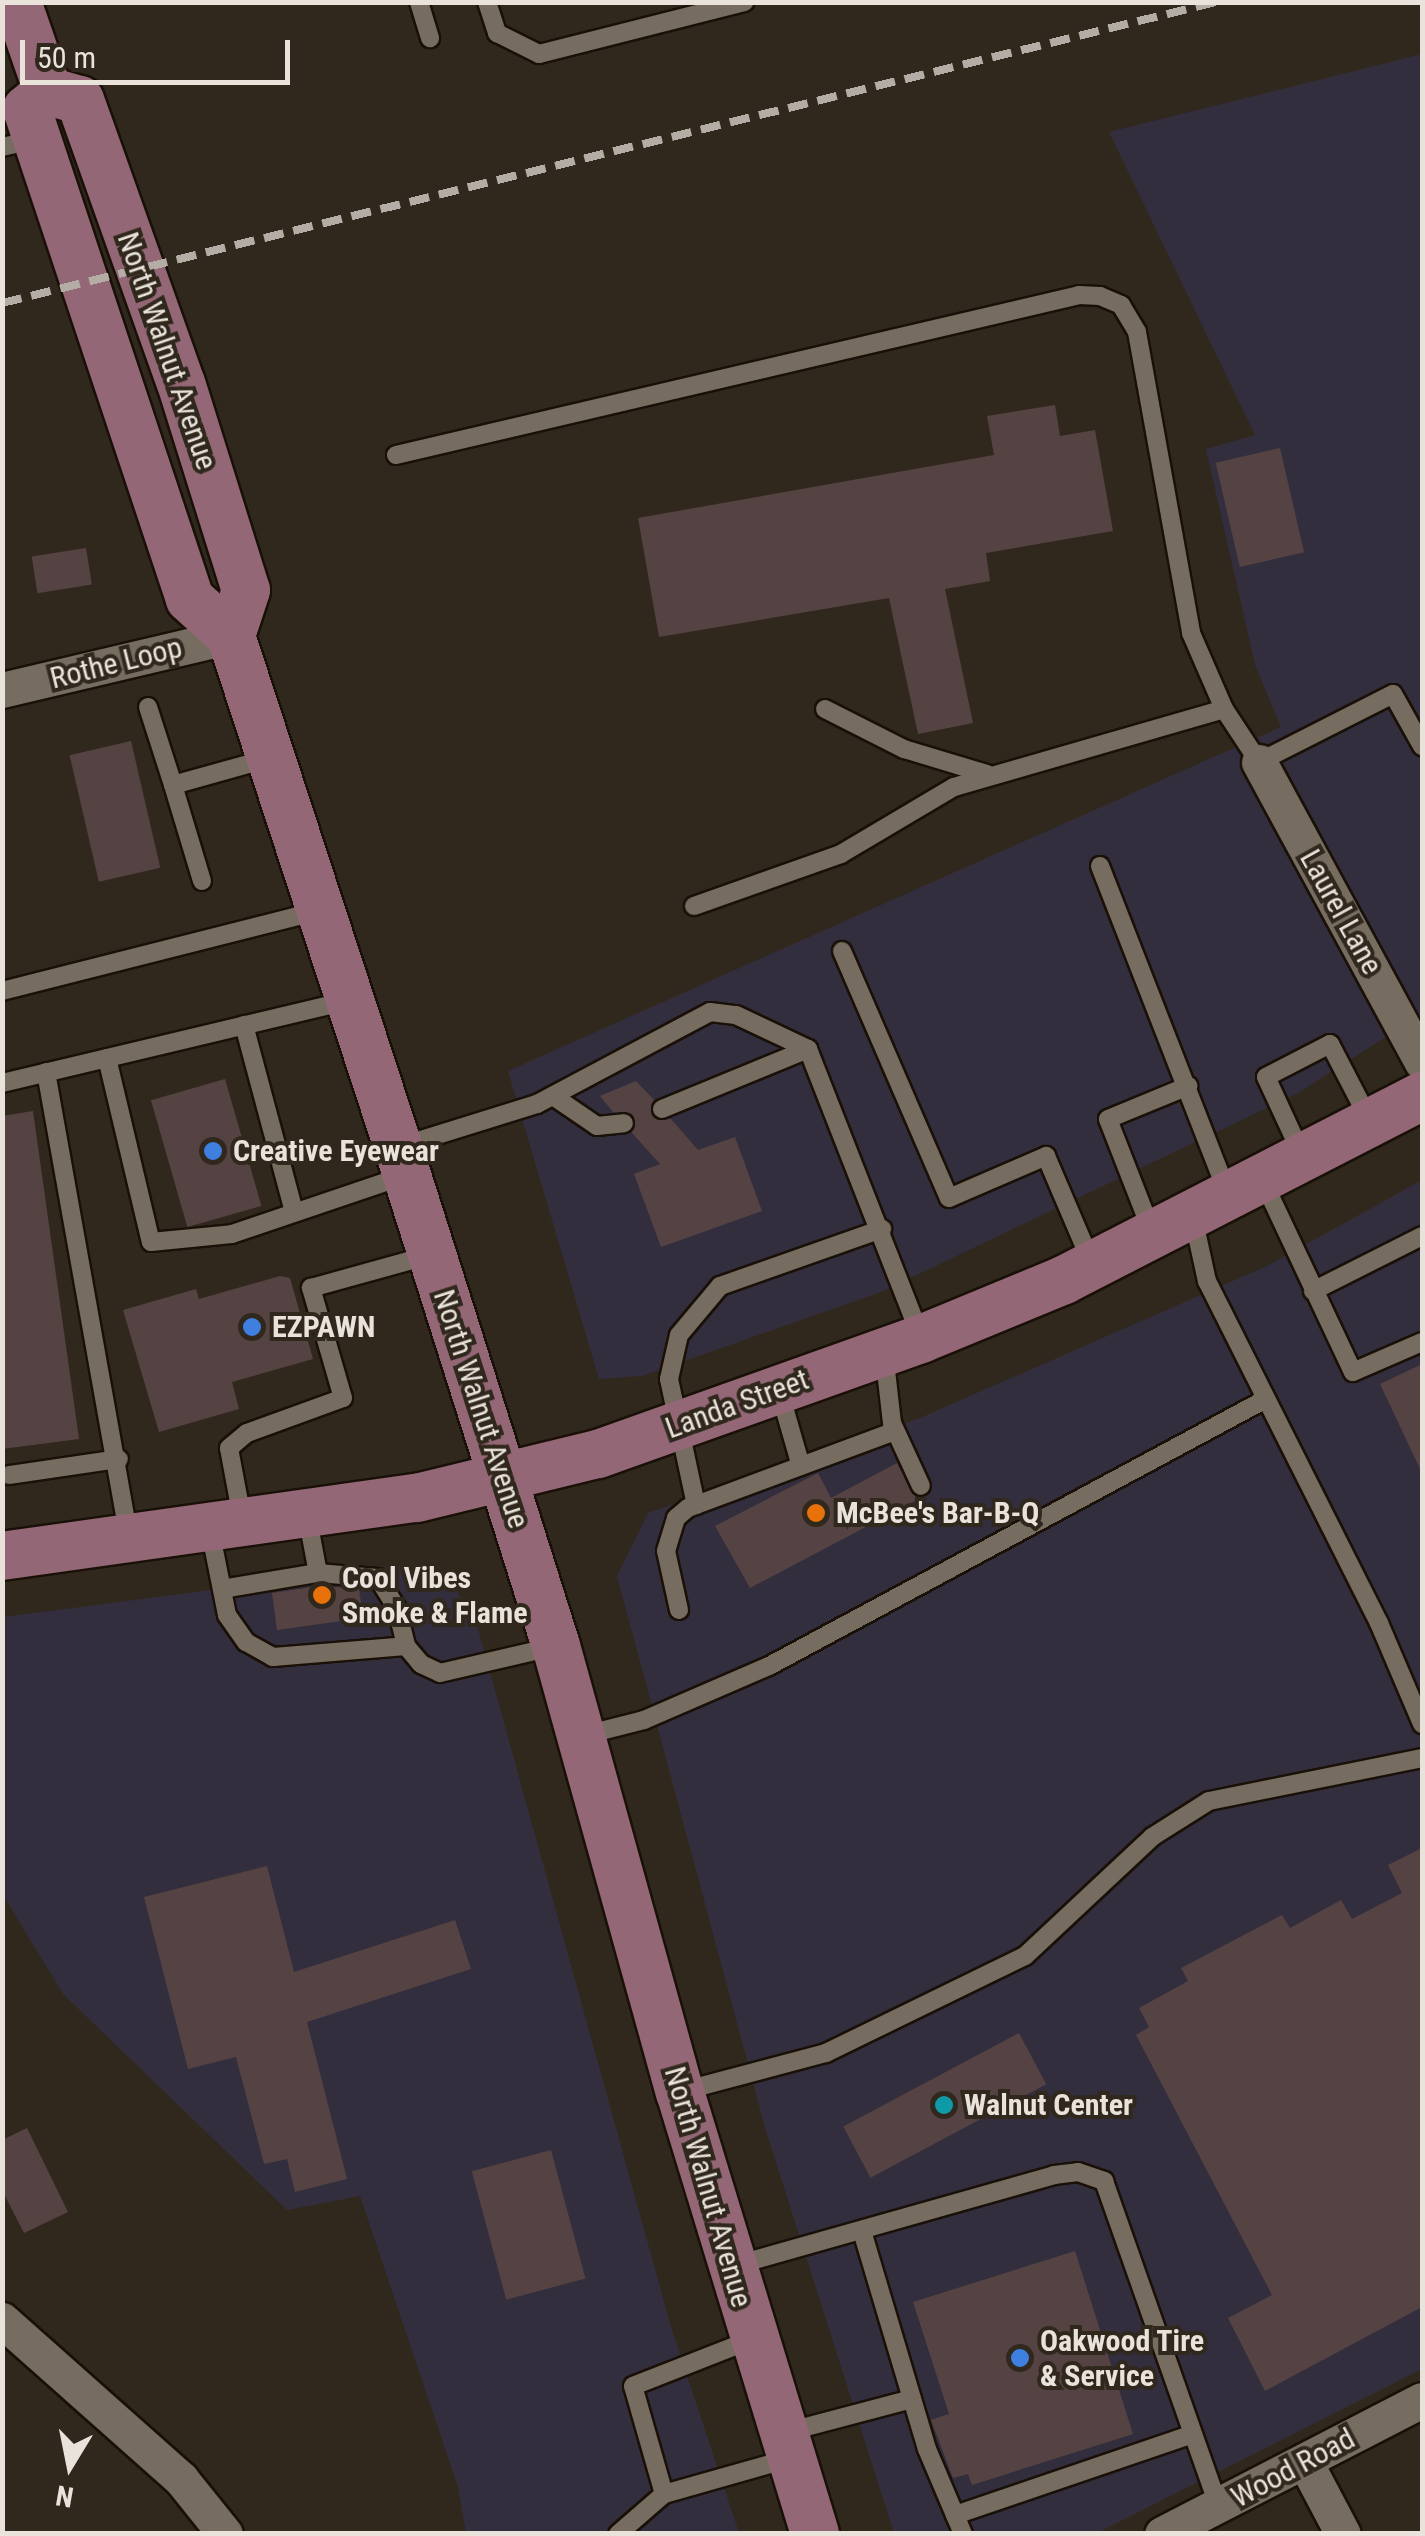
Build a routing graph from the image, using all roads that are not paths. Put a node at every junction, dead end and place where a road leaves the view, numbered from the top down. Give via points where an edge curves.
1 (17, 2) edge
2 (420, 2) edge
3 (487, 2) edge
4 (745, 2) edge
5 (430, 38) dead end
6 (48, 90) junction
7 (20, 143) edge
8 (396, 455) dead end
9 (230, 636) junction
10 (2, 690) edge
11 (148, 707) dead end
12 (824, 708) dead end
13 (1224, 709) junction
14 (1422, 746) edge
15 (270, 758) junction
16 (1259, 762) junction
17 (987, 774) junction
18 (174, 785) junction
19 (1100, 866) dead end
20 (202, 881) dead end
21 (694, 906) dead end
22 (319, 911) junction
23 (842, 951) dead end
24 (2, 991) edge
25 (350, 1000) junction
26 (244, 1025) junction
27 (808, 1049) junction
28 (107, 1058) junction
29 (1422, 1062) edge
30 (46, 1072) junction
31 (2, 1083) edge
32 (1188, 1086) junction
33 (554, 1096) junction
34 (1422, 1096) edge
35 (662, 1109) dead end
36 (624, 1123) dead end
37 (1371, 1123) junction
38 (1304, 1159) junction
39 (402, 1161) junction
40 (1210, 1209) junction
41 (294, 1212) junction
42 (882, 1229) junction
43 (1422, 1236) edge
44 (432, 1254) junction
45 (1093, 1266) junction
46 (1313, 1291) junction
47 (1422, 1342) edge
48 (902, 1345) junction
49 (779, 1389) junction
50 (1264, 1400) junction
51 (679, 1425) junction
52 (895, 1431) junction
53 (119, 1459) junction
54 (801, 1466) junction
55 (9, 1475) dead end
56 (502, 1479) junction
57 (920, 1486) dead end
58 (696, 1505) junction
59 (306, 1515) junction
60 (226, 1526) junction
61 (130, 1542) junction
62 (2, 1556) edge
63 (318, 1573) junction
64 (222, 1589) junction
65 (679, 1610) dead end
66 (406, 1646) junction
67 (556, 1646) junction
68 (1422, 1724) edge
69 (581, 1736) junction
70 (1422, 1758) edge
71 (680, 2092) junction
72 (862, 2231) junction
73 (733, 2266) junction
74 (2, 2320) edge
75 (753, 2339) junction
76 (912, 2400) junction
77 (1422, 2400) edge
78 (1192, 2434) junction
79 (785, 2446) junction
80 (1306, 2462) junction
81 (664, 2494) junction
82 (1219, 2506) junction
83 (955, 2515) junction
84 (225, 2534) edge
85 (618, 2534) edge
86 (815, 2534) edge
87 (964, 2534) edge
88 (1162, 2534) edge
89 (1342, 2534) edge

1 - 6 main road
2 - 5 lane
3 - 4 lane via 497,33 539,54
6 - 7 main road, North Walnut Avenue via 27,109
6 - 9 main road, North Walnut Avenue via 80,100 180,383 246,590
7 - 9 main road, North Walnut Avenue via 190,598
8 - 13 lane via 1078,295 1100,296 1121,305 1137,332 1190,632
9 - 10 street, Rothe Loop
9 - 15 main road, North Walnut Avenue
11 - 18 lane
12 - 17 lane via 904,749
13 - 16 lane
13 - 17 lane
14 - 16 lane via 1393,694
15 - 18 lane
15 - 22 main road, North Walnut Avenue
16 - 29 street, Laurel Lane
17 - 21 lane via 842,854
18 - 20 lane
19 - 32 lane
22 - 24 lane
22 - 25 main road, North Walnut Avenue
23 - 45 lane via 948,1198 1046,1156
25 - 26 lane
25 - 39 main road, North Walnut Avenue
26 - 28 lane
26 - 41 lane
27 - 33 lane via 736,1014 710,1012
27 - 35 lane
27 - 42 lane
28 - 30 lane
28 - 41 lane via 151,1242 232,1234
30 - 31 lane
30 - 53 lane
32 - 40 lane
32 - 40 lane via 1108,1118
33 - 36 lane via 597,1126
33 - 39 lane
34 - 37 main road, Landa Street
37 - 38 main road, Landa Street
37 - 38 lane via 1330,1044 1266,1077
38 - 40 main road, Landa Street
39 - 41 lane
39 - 44 main road, North Walnut Avenue
40 - 45 main road, Landa Street
40 - 46 lane
40 - 50 lane via 1207,1281
42 - 48 lane
42 - 51 lane via 720,1286 679,1335 669,1379
43 - 46 lane
44 - 56 main road, North Walnut Avenue
44 - 60 lane via 312,1288 342,1398 247,1432 229,1448
45 - 48 main road, Landa Street
46 - 47 lane via 1353,1372
48 - 49 main road, Landa Street
48 - 52 lane
49 - 51 main road, Landa Street
49 - 54 lane
50 - 68 lane via 1379,1623
50 - 69 lane via 769,1666 644,1720
51 - 56 main road, Landa Street
51 - 58 lane
52 - 54 lane
52 - 57 lane
53 - 55 lane
53 - 61 lane
54 - 58 lane
56 - 59 main road, Landa Street
56 - 67 main road, North Walnut Avenue
58 - 65 lane via 676,1518 666,1551
59 - 60 main road, Landa Street
59 - 63 lane
60 - 61 main road, Landa Street
60 - 64 lane
61 - 62 main road, Landa Street
63 - 64 lane
63 - 66 lane via 378,1578
64 - 66 lane via 227,1615 246,1642 273,1657
66 - 67 lane via 440,1674
67 - 69 main road, North Walnut Avenue
69 - 71 main road, North Walnut Avenue
70 - 71 lane via 1209,1801 1152,1837 1025,1956 826,2053
71 - 73 main road, North Walnut Avenue
72 - 73 lane
72 - 76 lane
72 - 78 lane via 1066,2172 1104,2181
73 - 75 main road, North Walnut Avenue
74 - 84 street via 180,2479
75 - 79 main road, North Walnut Avenue
75 - 81 lane via 633,2386
76 - 79 lane
76 - 83 lane
77 - 80 street, Wood Road
78 - 82 lane
78 - 83 lane
79 - 81 lane
79 - 86 main road, North Walnut Avenue
80 - 82 street, Wood Road
80 - 89 street
81 - 85 lane
82 - 88 street, Wood Road
83 - 87 lane

